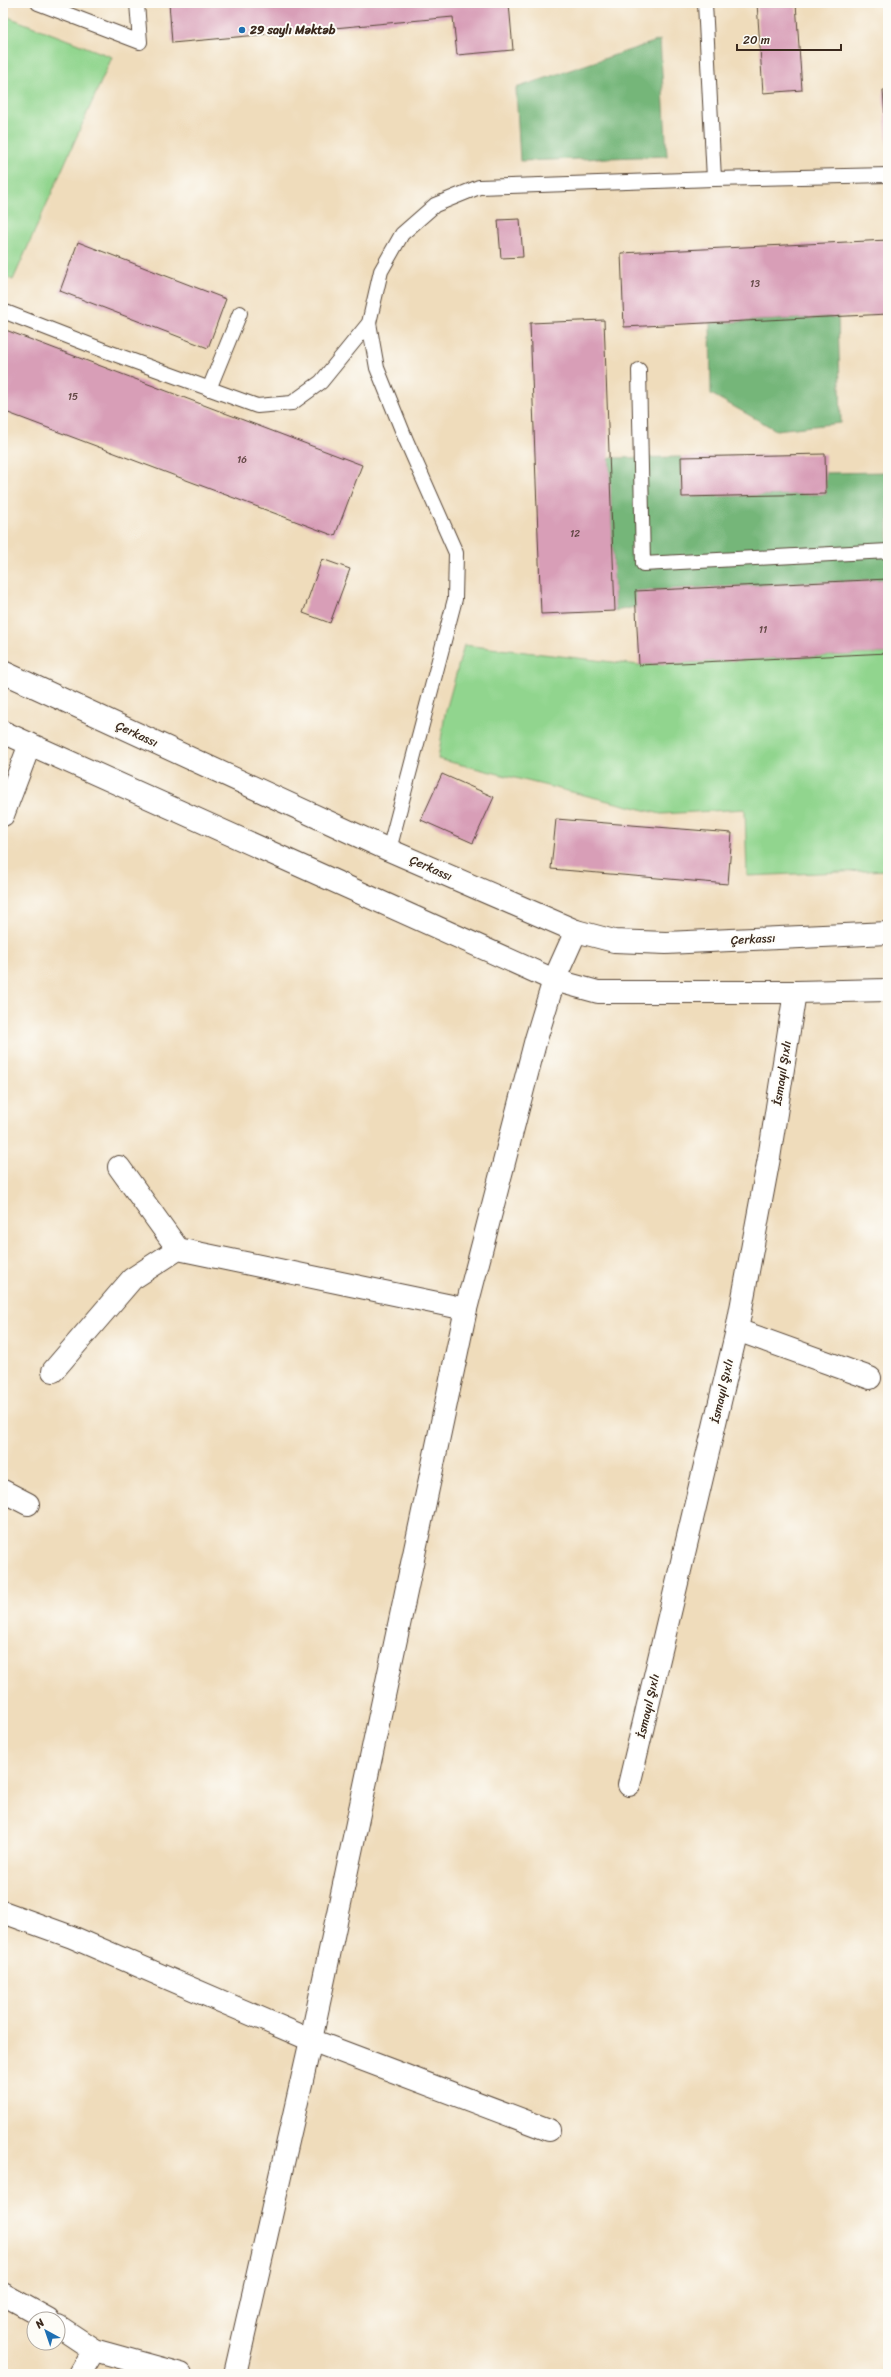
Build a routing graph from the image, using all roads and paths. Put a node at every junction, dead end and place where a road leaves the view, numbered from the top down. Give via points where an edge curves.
1 (38, 3) edge
2 (138, 3) edge
3 (705, 3) edge
4 (888, 176) edge
5 (714, 179) junction
6 (3, 311) edge
7 (240, 312) dead end
8 (369, 322) junction
9 (639, 370) dead end
10 (209, 389) junction
11 (888, 551) edge
12 (3, 672) edge
13 (3, 732) edge
14 (30, 744) junction
15 (3, 815) edge
16 (389, 850) junction
17 (576, 931) junction
18 (888, 933) edge
19 (554, 980) junction
20 (888, 990) edge
21 (795, 992) junction
22 (119, 1167) dead end
23 (178, 1249) junction
24 (466, 1309) junction
25 (737, 1330) junction
26 (53, 1371) dead end
27 (870, 1378) dead end
28 (3, 1491) edge
29 (28, 1504) dead end
30 (629, 1786) dead end
31 (3, 1912) edge
32 (311, 2040) junction
33 (549, 2130) dead end
34 (3, 2294) edge
35 (34, 2311) edge
36 (66, 2331) edge
37 (94, 2350) junction
38 (80, 2374) edge
39 (181, 2374) edge
40 (235, 2374) edge

1 - 2 lane via 140,42
3 - 5 lane
4 - 5 lane
5 - 8 lane via 479,187 435,205 402,234 384,265
6 - 10 lane
7 - 10 lane
8 - 10 lane via 320,382 292,403 257,406
8 - 16 lane via 377,368 456,553 455,599
9 - 11 lane via 643,564
12 - 16 street, Çerkassı
13 - 14 street
14 - 15 street
14 - 19 street
16 - 17 street, Çerkassı
17 - 18 street, Çerkassı via 614,941 666,943
17 - 19 street
19 - 21 street via 598,992
19 - 24 street via 536,1039
20 - 21 street
21 - 25 street, İsmayıl Şıxlı via 769,1158
22 - 23 street
23 - 24 street
23 - 26 street via 132,1279
24 - 32 street
25 - 27 street
25 - 30 street, İsmayıl Şıxlı
28 - 29 street
31 - 32 street via 72,1937
32 - 33 street
32 - 40 street
34 - 35 street
36 - 37 street
37 - 38 street
37 - 39 street

